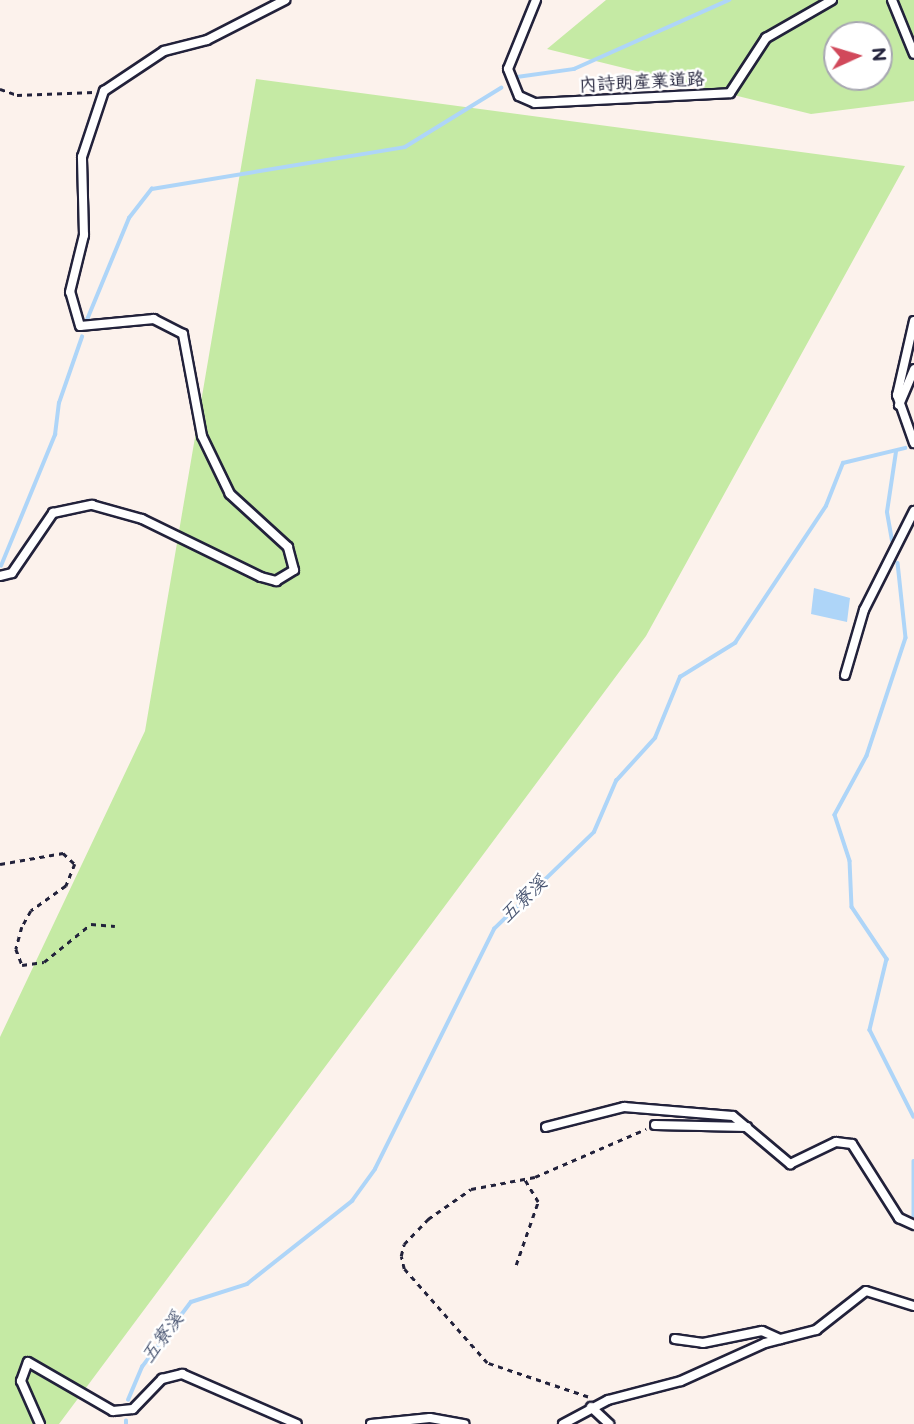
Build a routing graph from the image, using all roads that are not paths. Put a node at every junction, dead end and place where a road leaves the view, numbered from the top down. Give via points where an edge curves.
1 (285, 0) edge
2 (536, 0) edge
3 (832, 0) edge
4 (892, 0) edge
5 (914, 54) edge
6 (914, 321) edge
7 (914, 369) edge
8 (899, 405) junction
9 (914, 443) edge
10 (914, 511) edge
11 (0, 576) edge
12 (845, 675) dead end
13 (655, 1125) road end
14 (546, 1127) dead end
15 (747, 1127) junction
16 (914, 1225) edge
17 (914, 1306) edge
18 (676, 1339) dead end
19 (780, 1339) junction
20 (591, 1408) junction
21 (40, 1424) edge
22 (296, 1424) edge
23 (371, 1424) edge
24 (464, 1424) edge
25 (563, 1424) edge
26 (609, 1424) edge

1 - 11 lane via 207,40 164,51 104,91 82,157 84,235 69,292 75,320 92,329 154,318 183,334 202,436 230,494 288,547 294,570 276,581 261,577 142,519 92,505 53,513 12,573
2 - 3 lane, 內詩朗產業道路 via 508,69 519,96 535,103 730,93 766,38
4 - 5 lane
6 - 8 lane
7 - 8 lane
8 - 9 lane
10 - 12 lane via 864,610
13 - 15 lane
14 - 15 lane via 624,1107 733,1116
15 - 16 lane via 790,1164 836,1142 852,1144 899,1218
17 - 19 lane via 866,1291 831,1324
18 - 19 lane via 703,1343 762,1331
19 - 20 lane via 681,1381
20 - 25 lane
20 - 26 lane
21 - 22 lane via 21,1381 28,1362 113,1411 133,1409 162,1379 182,1374
23 - 24 lane via 415,1418

